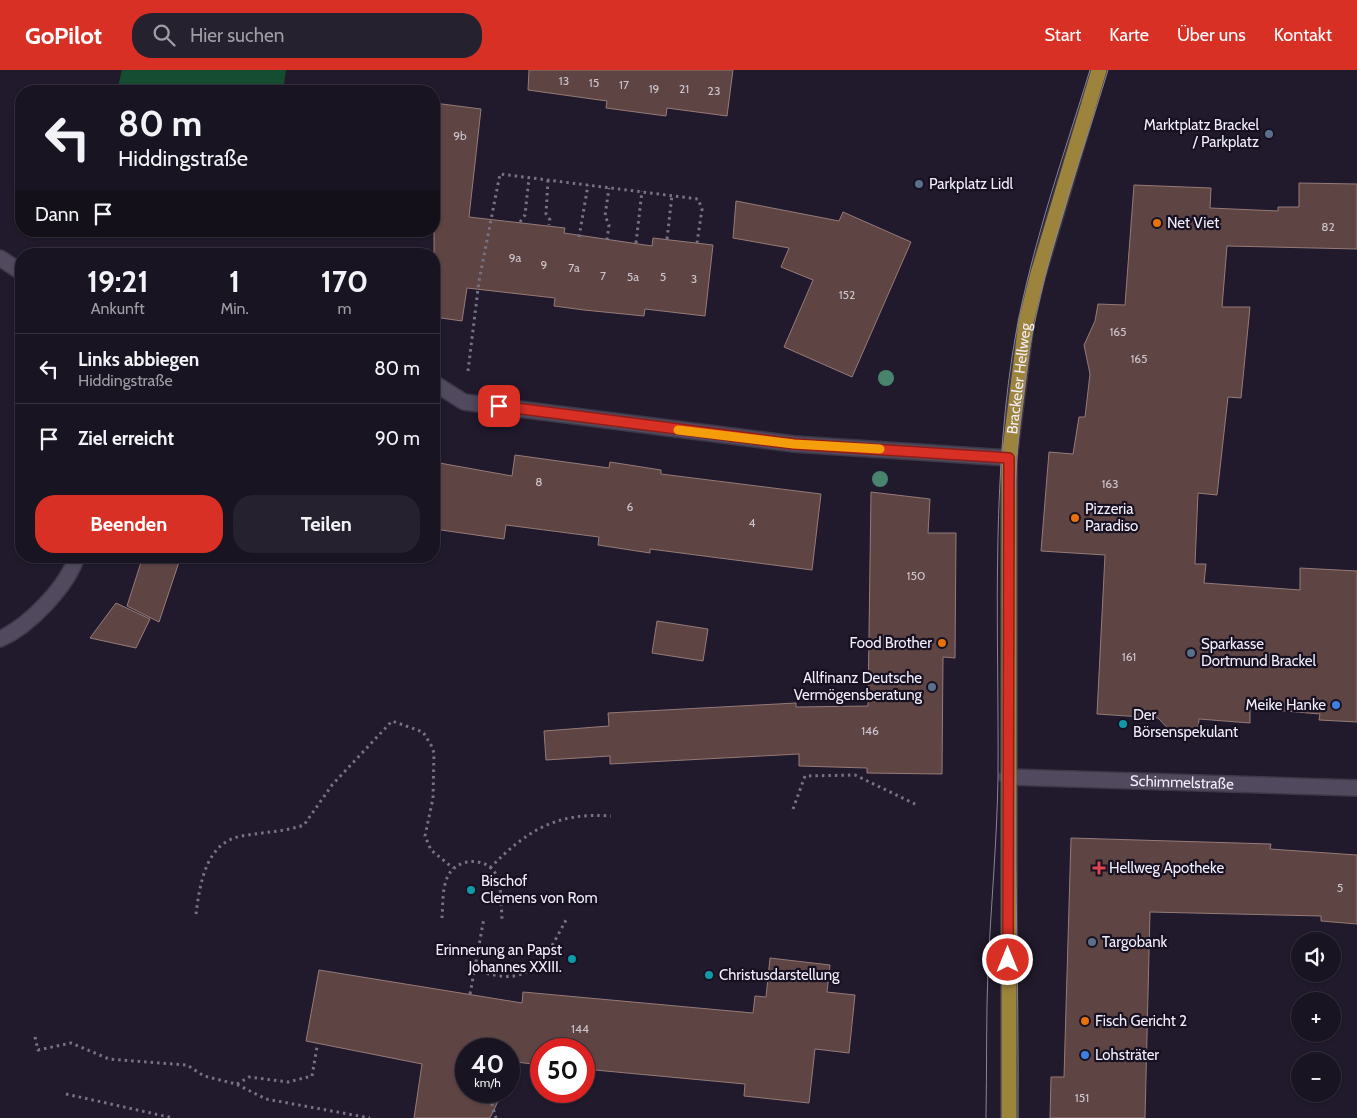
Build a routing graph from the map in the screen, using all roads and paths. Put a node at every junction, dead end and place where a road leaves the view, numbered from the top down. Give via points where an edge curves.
1 (1099, 70) edge
2 (529, 178) junction
3 (548, 180) junction
4 (588, 185) junction
5 (609, 188) junction
6 (642, 192) junction
7 (672, 195) junction
8 (520, 222) dead end
9 (549, 225) dead end
10 (579, 237) dead end
11 (667, 239) dead end
12 (607, 240) dead end
13 (697, 243) dead end
14 (636, 244) dead end
15 (0, 258) edge
16 (15, 268) edge
17 (440, 387) edge
18 (464, 402) junction
19 (1009, 458) junction
20 (75, 563) edge
21 (0, 639) edge
22 (1007, 777) junction
23 (1357, 788) edge
24 (917, 805) dead end
25 (793, 809) dead end
26 (611, 816) dead end
27 (454, 868) junction
28 (490, 868) junction
29 (196, 914) dead end
30 (442, 918) dead end
31 (484, 918) dead end
32 (502, 919) dead end
33 (566, 920) dead end
34 (474, 971) junction
35 (470, 994) dead end
36 (35, 1037) dead end
37 (317, 1047) dead end
38 (236, 1084) junction
39 (66, 1094) dead end
40 (492, 1103) edge
41 (173, 1118) edge
42 (370, 1118) edge
43 (496, 1118) edge
44 (1009, 1118) edge

1 - 19 main road, Brackeler Hellweg via 1026,322
2 - 3 path
2 - 8 path via 525,215
2 - 18 path via 500,174 479,281
3 - 4 path
3 - 9 path via 546,214
4 - 5 path
4 - 10 path
5 - 6 path
5 - 12 path
6 - 7 path
6 - 14 path
7 - 11 path
7 - 13 path via 698,198 702,209
15 - 16 street
17 - 18 street
18 - 19 street via 794,444
19 - 22 main road, Brackeler Hellweg
20 - 21 street via 46,604
22 - 23 street, Schimmelstraße
22 - 44 main road, Brackeler Hellweg
24 - 25 path via 855,775 805,776
26 - 28 path via 568,817 551,822 504,854
27 - 28 path via 462,863 477,862
27 - 29 path via 431,850 425,836 433,798 432,745 417,728 392,721 327,791 304,825 240,836 226,841 216,850 207,864
27 - 30 path via 447,877
28 - 32 path via 497,876
31 - 34 path
33 - 34 path via 546,955 528,972 512,977
34 - 35 path
36 - 38 path via 38,1050 71,1043 109,1059 187,1065 204,1076
37 - 38 path via 312,1076 288,1082 249,1077
38 - 42 path via 266,1099
39 - 41 path
40 - 43 path

